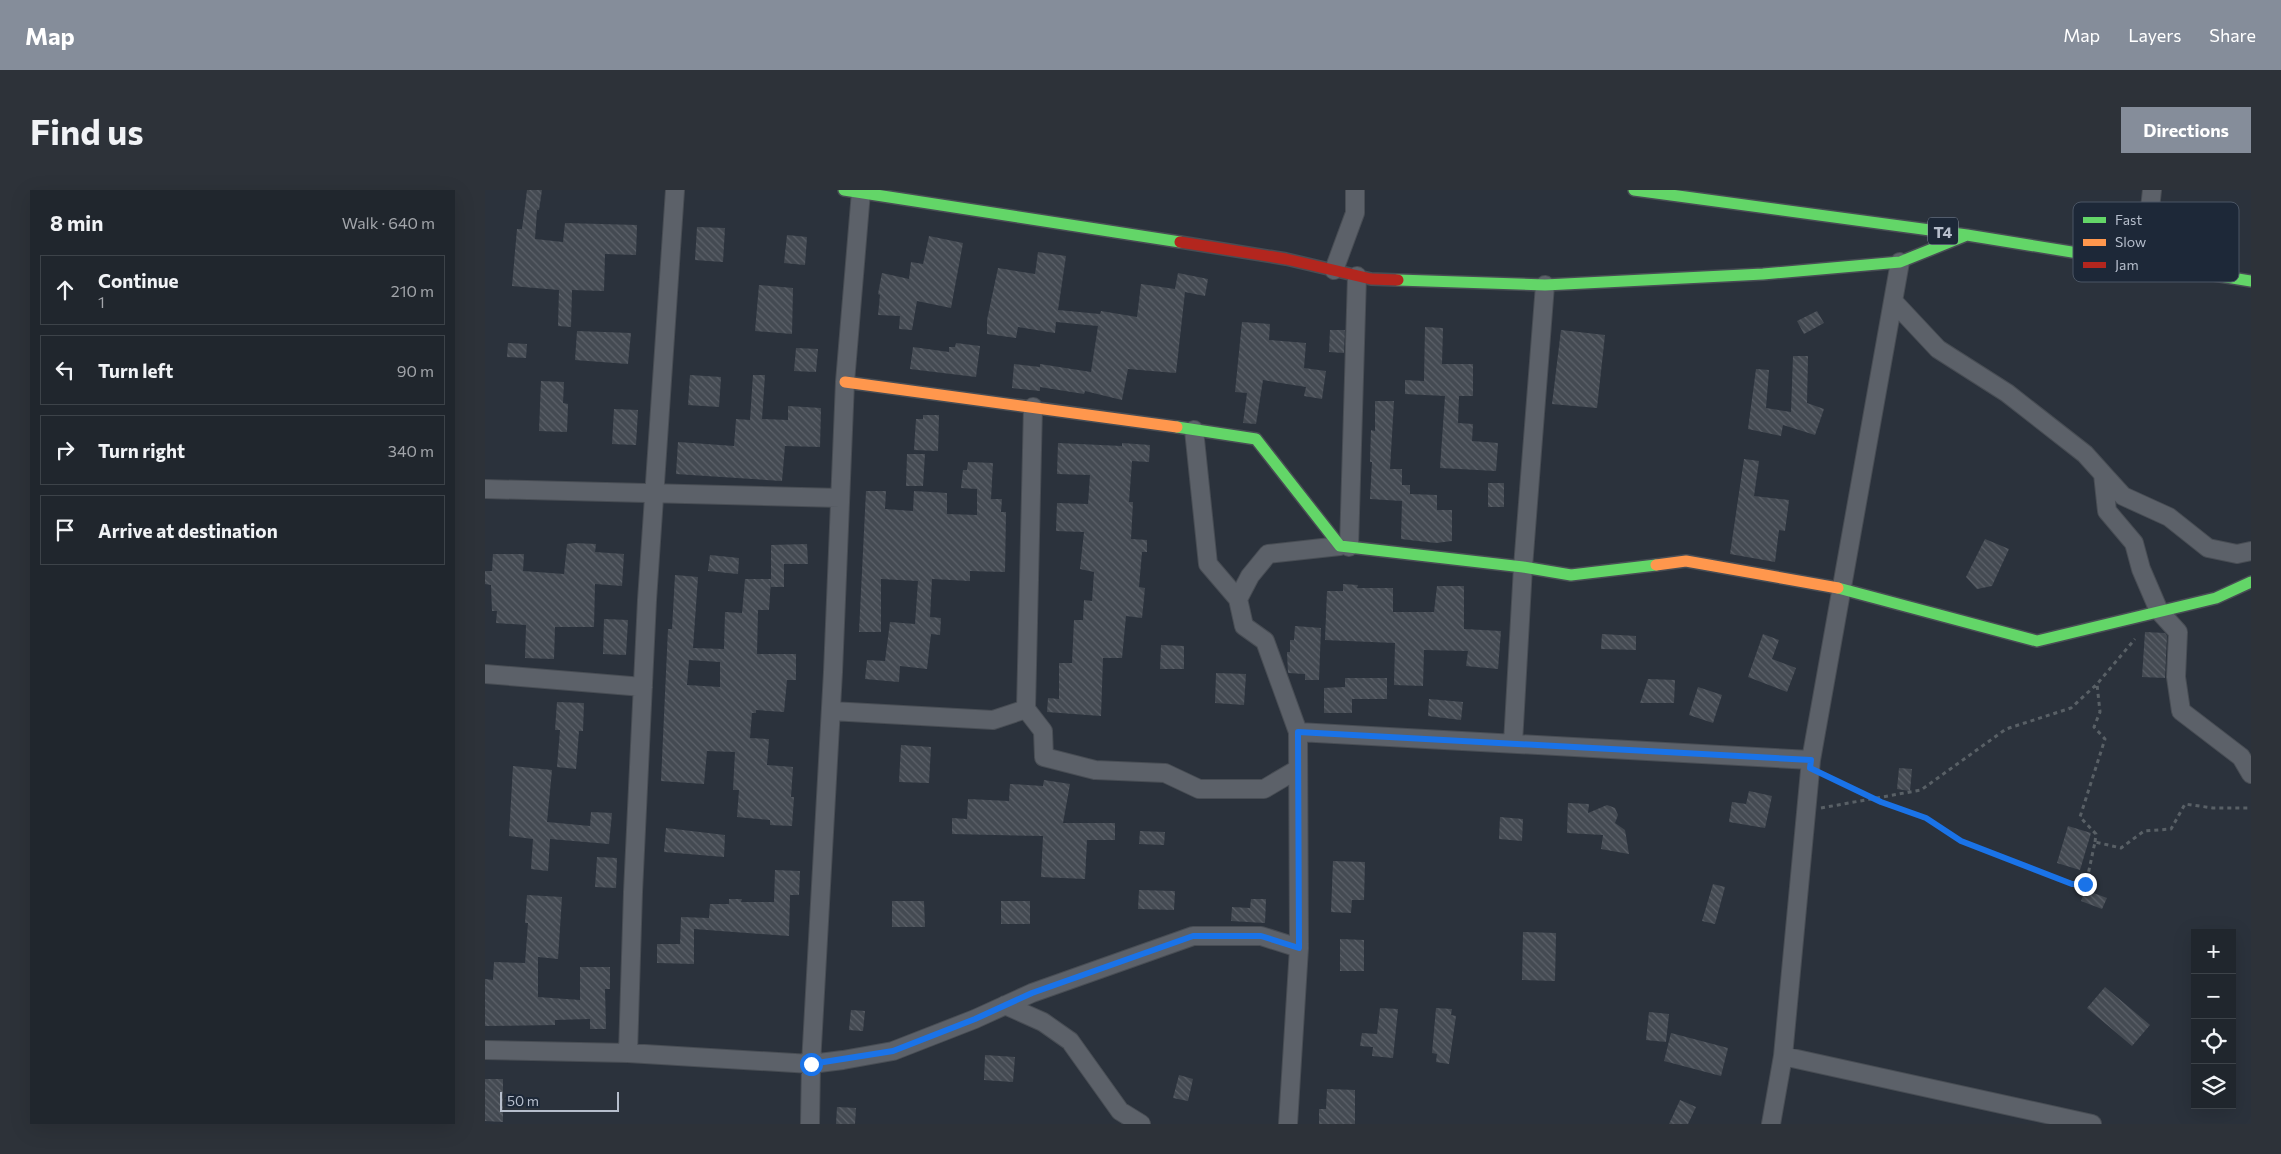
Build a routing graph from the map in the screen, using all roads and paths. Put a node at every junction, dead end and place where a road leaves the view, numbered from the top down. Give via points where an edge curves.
1 (675, 190) edge
2 (1355, 190) edge
3 (1635, 190) edge
4 (856, 191) edge
5 (1967, 235) junction
6 (2073, 252) edge
7 (1900, 262) junction
8 (1334, 270) junction
9 (1357, 276) junction
10 (1545, 285) junction
11 (1893, 301) junction
12 (845, 382) junction
13 (1033, 407) junction
14 (1194, 430) junction
15 (2103, 474) junction
16 (485, 489) edge
17 (656, 494) junction
18 (840, 498) junction
19 (1345, 547) junction
20 (2251, 550) edge
21 (1523, 567) junction
22 (2251, 582) edge
23 (1841, 589) junction
24 (1238, 599) junction
25 (2159, 610) junction
26 (2141, 632) dead end
27 (485, 674) edge
28 (2097, 684) junction
29 (643, 686) junction
30 (1027, 709) junction
31 (831, 711) junction
32 (1298, 732) junction
33 (1513, 742) junction
34 (1810, 764) junction
35 (1298, 769) junction
36 (2251, 774) edge
37 (1875, 799) junction
38 (2251, 808) edge
39 (1806, 810) junction
40 (2095, 842) junction
41 (1299, 948) junction
42 (1005, 1005) junction
43 (485, 1050) edge
44 (628, 1053) junction
45 (1783, 1056) junction
46 (811, 1064) junction
47 (810, 1124) edge
48 (1141, 1124) edge
49 (1288, 1124) edge
50 (1771, 1124) edge
51 (2092, 1124) edge

1 - 17 street via 661,366
2 - 8 street via 1355,213
3 - 5 main road, T4
4 - 8 main road via 1286,259
4 - 12 street
5 - 6 main road, T4
5 - 7 main road
7 - 10 main road via 1754,274
7 - 11 street
8 - 9 main road
9 - 10 main road
9 - 19 street
10 - 21 street
11 - 15 street via 1938,349 2007,393 2085,454
11 - 23 street
12 - 13 main road
12 - 18 street
13 - 14 main road
13 - 30 street
14 - 19 main road via 1256,439
14 - 24 street via 1208,564
15 - 20 street via 2123,496 2169,517 2208,548 2237,554
15 - 25 street via 2107,511 2134,543 2141,569
16 - 17 street
17 - 18 street
17 - 29 street
18 - 31 street
19 - 21 main road
19 - 24 street via 1268,554 1249,576
21 - 23 main road via 1571,575 1686,561
21 - 33 street
22 - 25 main road via 2216,598
23 - 25 main road via 2037,641 2108,626
23 - 34 street
24 - 32 street via 1244,626 1265,641
25 - 36 street via 2178,632 2176,676 2181,711 2241,757
26 - 28 path
27 - 29 street
28 - 37 path via 2071,708 2006,729 1921,790
28 - 40 path via 2100,712 2094,727 2105,739 2080,817 2096,834
29 - 44 street
30 - 31 street via 993,720
30 - 35 street via 1043,731 1044,756 1095,770 1165,773 1199,789 1264,789
31 - 46 street
32 - 33 street
32 - 35 street
33 - 34 street
34 - 37 path
34 - 39 street
35 - 41 street
37 - 39 path
37 - 40 path via 1926,818 1961,841 2072,884 2085,884
38 - 40 path via 2185,804 2171,829 2144,831 2121,848
39 - 45 street
41 - 42 street via 1261,936 1193,936
41 - 49 street
42 - 46 street via 893,1051
42 - 48 street via 1043,1022 1070,1041 1120,1111
43 - 44 street
44 - 46 street
45 - 50 street
45 - 51 street
46 - 47 street

